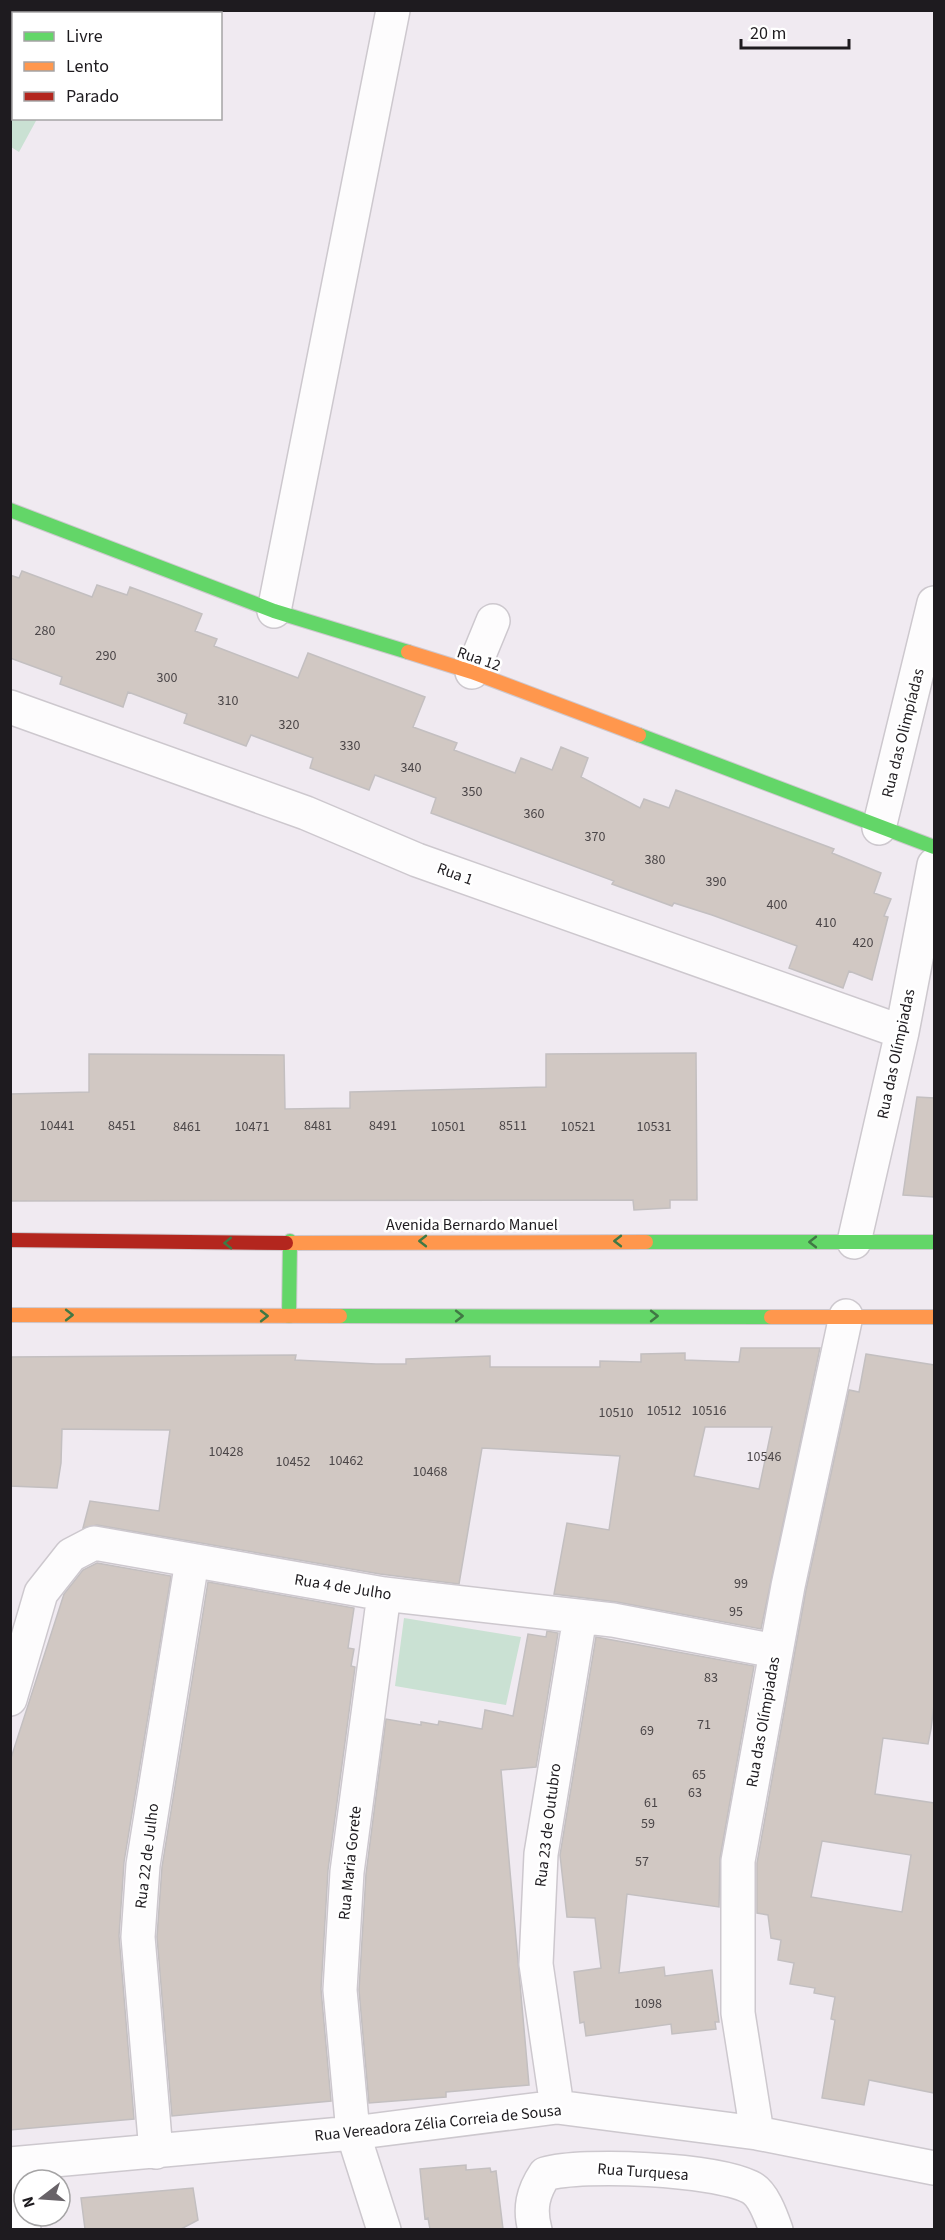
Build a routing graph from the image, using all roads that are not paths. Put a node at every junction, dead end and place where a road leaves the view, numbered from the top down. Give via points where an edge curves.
1 (393, 10) edge
2 (10, 510) edge
3 (934, 603) edge
4 (274, 611) junction
5 (492, 621) dead end
6 (472, 672) junction
7 (10, 707) edge
8 (879, 828) junction
9 (934, 847) edge
10 (934, 865) edge
11 (902, 1032) junction
12 (10, 1240) edge
13 (290, 1241) junction
14 (855, 1242) junction
15 (934, 1242) edge
16 (10, 1315) edge
17 (289, 1316) junction
18 (846, 1316) junction
19 (934, 1317) edge
20 (192, 1561) junction
21 (384, 1594) junction
22 (580, 1617) junction
23 (775, 1652) junction
24 (10, 1699) edge
25 (557, 2107) junction
26 (353, 2133) junction
27 (757, 2133) junction
28 (156, 2152) junction
29 (10, 2166) edge
30 (934, 2168) edge
31 (24, 2229) edge
32 (384, 2229) edge
33 (535, 2229) edge
34 (776, 2229) edge

1 - 4 street
2 - 4 main road, Rua 12
3 - 8 street, Rua das Olimpíadas
4 - 6 main road, Rua 12
5 - 6 street
6 - 8 main road, Rua 12
7 - 11 street, Rua 1 via 306,813 417,860
8 - 9 main road, Rua 12
10 - 11 street, Rua das Olímpiadas
11 - 14 street, Rua das Olímpiadas
13 -> 12 main road, Avenida Bernardo Manuel
14 -> 13 main road, Avenida Bernardo Manuel
13 - 17 main road
14 - 15 main road, Avenida Bernardo Manuel
16 -> 17 main road
17 -> 18 main road
18 - 19 main road
18 - 23 street, Rua das Olímpiadas
20 - 21 street, Rua 4 de Julho
20 - 24 street, Rua 4 de Julho via 94,1543 71,1555 41,1593
20 - 28 street, Rua 22 de Julho via 143,1865 139,1927
21 - 22 street, Rua 4 de Julho
21 - 26 street, Rua Maria Gorete via 347,1872 340,1990
22 - 23 street, Rua 4 de Julho
22 - 25 street, Rua 23 de Outubro via 541,1854 536,1964
23 - 27 street, Rua das Olímpiadas via 738,1862 738,2013
25 - 26 street, Rua Vereadora Zélia Correia de Sousa
25 - 27 street, Rua Vereadora Zélia Correia de Sousa
26 - 28 street, Rua Vereadora Zélia Correia de Sousa
26 - 32 street, Rua Maria Gorete
27 - 30 street, Rua Vereadora Zélia Correia de Sousa
28 - 29 street, Rua Vereadora Zélia Correia de Sousa
29 - 31 street
33 - 34 street, Rua Turquesa via 530,2213 536,2189 545,2174 564,2168 638,2169 724,2179 752,2188 770,2212

